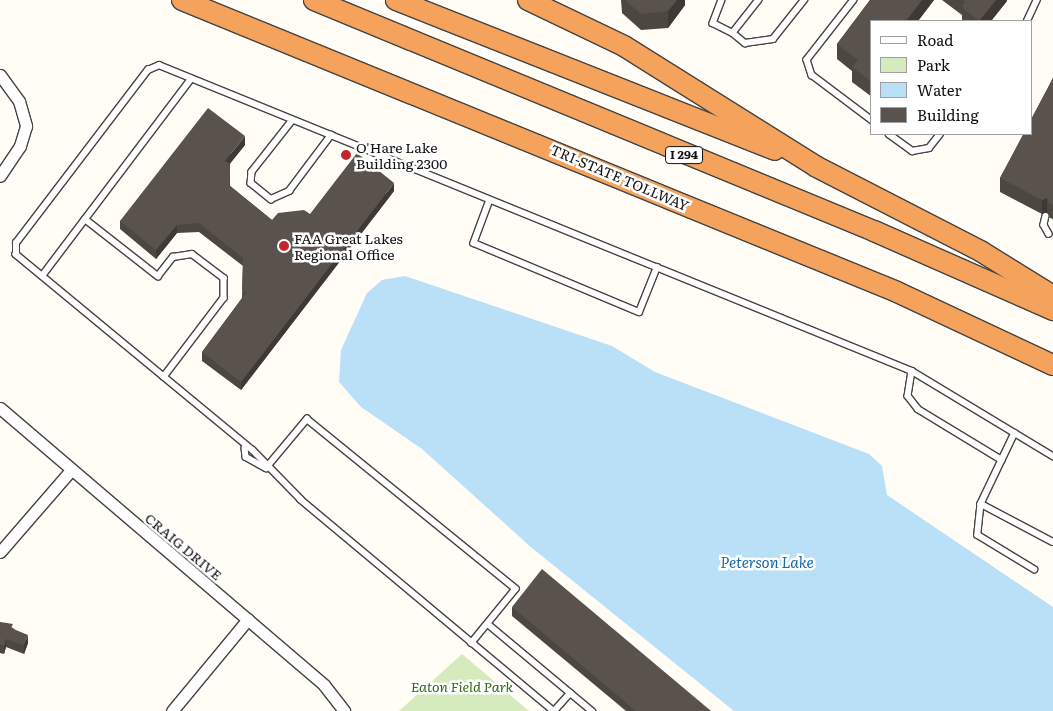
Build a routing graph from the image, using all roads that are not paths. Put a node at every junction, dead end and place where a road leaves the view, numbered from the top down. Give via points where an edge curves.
1 (182, 0) edge
2 (314, 0) edge
3 (396, 0) edge
4 (722, 0) edge
5 (759, 0) edge
6 (804, 0) edge
7 (854, 0) edge
8 (1037, 0) edge
9 (535, 1) edge
10 (1027, 20) edge
11 (733, 33) junction
12 (0, 75) edge
13 (191, 79) junction
14 (870, 118) edge
15 (293, 120) junction
16 (890, 135) edge
17 (939, 135) edge
18 (332, 136) junction
19 (815, 166) junction
20 (0, 176) edge
21 (490, 200) junction
22 (1046, 216) dead end
23 (84, 219) junction
24 (1049, 234) dead end
25 (657, 267) junction
26 (42, 276) junction
27 (1053, 296) edge
28 (1053, 310) edge
29 (1053, 365) edge
30 (912, 371) junction
31 (164, 377) junction
32 (0, 408) edge
33 (1015, 432) junction
34 (1053, 456) edge
35 (1002, 460) junction
36 (266, 468) junction
37 (71, 470) junction
38 (981, 504) junction
39 (1053, 542) edge
40 (0, 552) edge
41 (1034, 569) dead end
42 (248, 619) junction
43 (488, 624) junction
44 (472, 643) junction
45 (570, 692) junction
46 (172, 711) edge
47 (344, 711) edge
48 (554, 711) edge
49 (592, 711) edge

1 - 29 highway, TRI-STATE TOLLWAY via 889,288
2 - 28 highway, I 294 via 874,231
3 - 19 highway
4 - 11 lane via 713,24
5 - 11 lane
6 - 11 lane via 774,40 745,43
7 - 14 lane via 807,60 812,75
8 - 10 lane
9 - 19 highway via 624,46
12 - 20 street via 19,102 26,126 20,146
13 - 15 lane
13 - 23 lane
13 - 26 lane via 159,65 148,70 16,243 16,255
15 - 18 lane
15 - 18 lane via 252,172 251,183 271,198 288,192
16 - 17 lane via 912,151 929,148
18 - 21 lane
19 - 27 highway via 982,252
21 - 25 lane
21 - 25 lane via 474,244 639,312
22 - 24 lane via 1044,225
23 - 26 lane
23 - 31 lane via 158,276 173,257 192,254 224,278 224,298
25 - 30 lane
26 - 31 lane
30 - 33 lane
30 - 35 lane via 908,396 918,409
31 - 36 lane via 245,448 246,457
32 - 37 street, CRAIG DRIVE
33 - 34 lane
33 - 35 lane
35 - 38 lane
36 - 43 lane via 307,420 516,589
36 - 44 lane
37 - 40 street
37 - 42 street, CRAIG DRIVE
38 - 39 lane
38 - 41 lane via 978,535
42 - 46 street
42 - 47 street, CRAIG DRIVE via 324,685
43 - 44 lane
43 - 45 lane
44 - 48 lane
45 - 48 lane
45 - 49 lane

